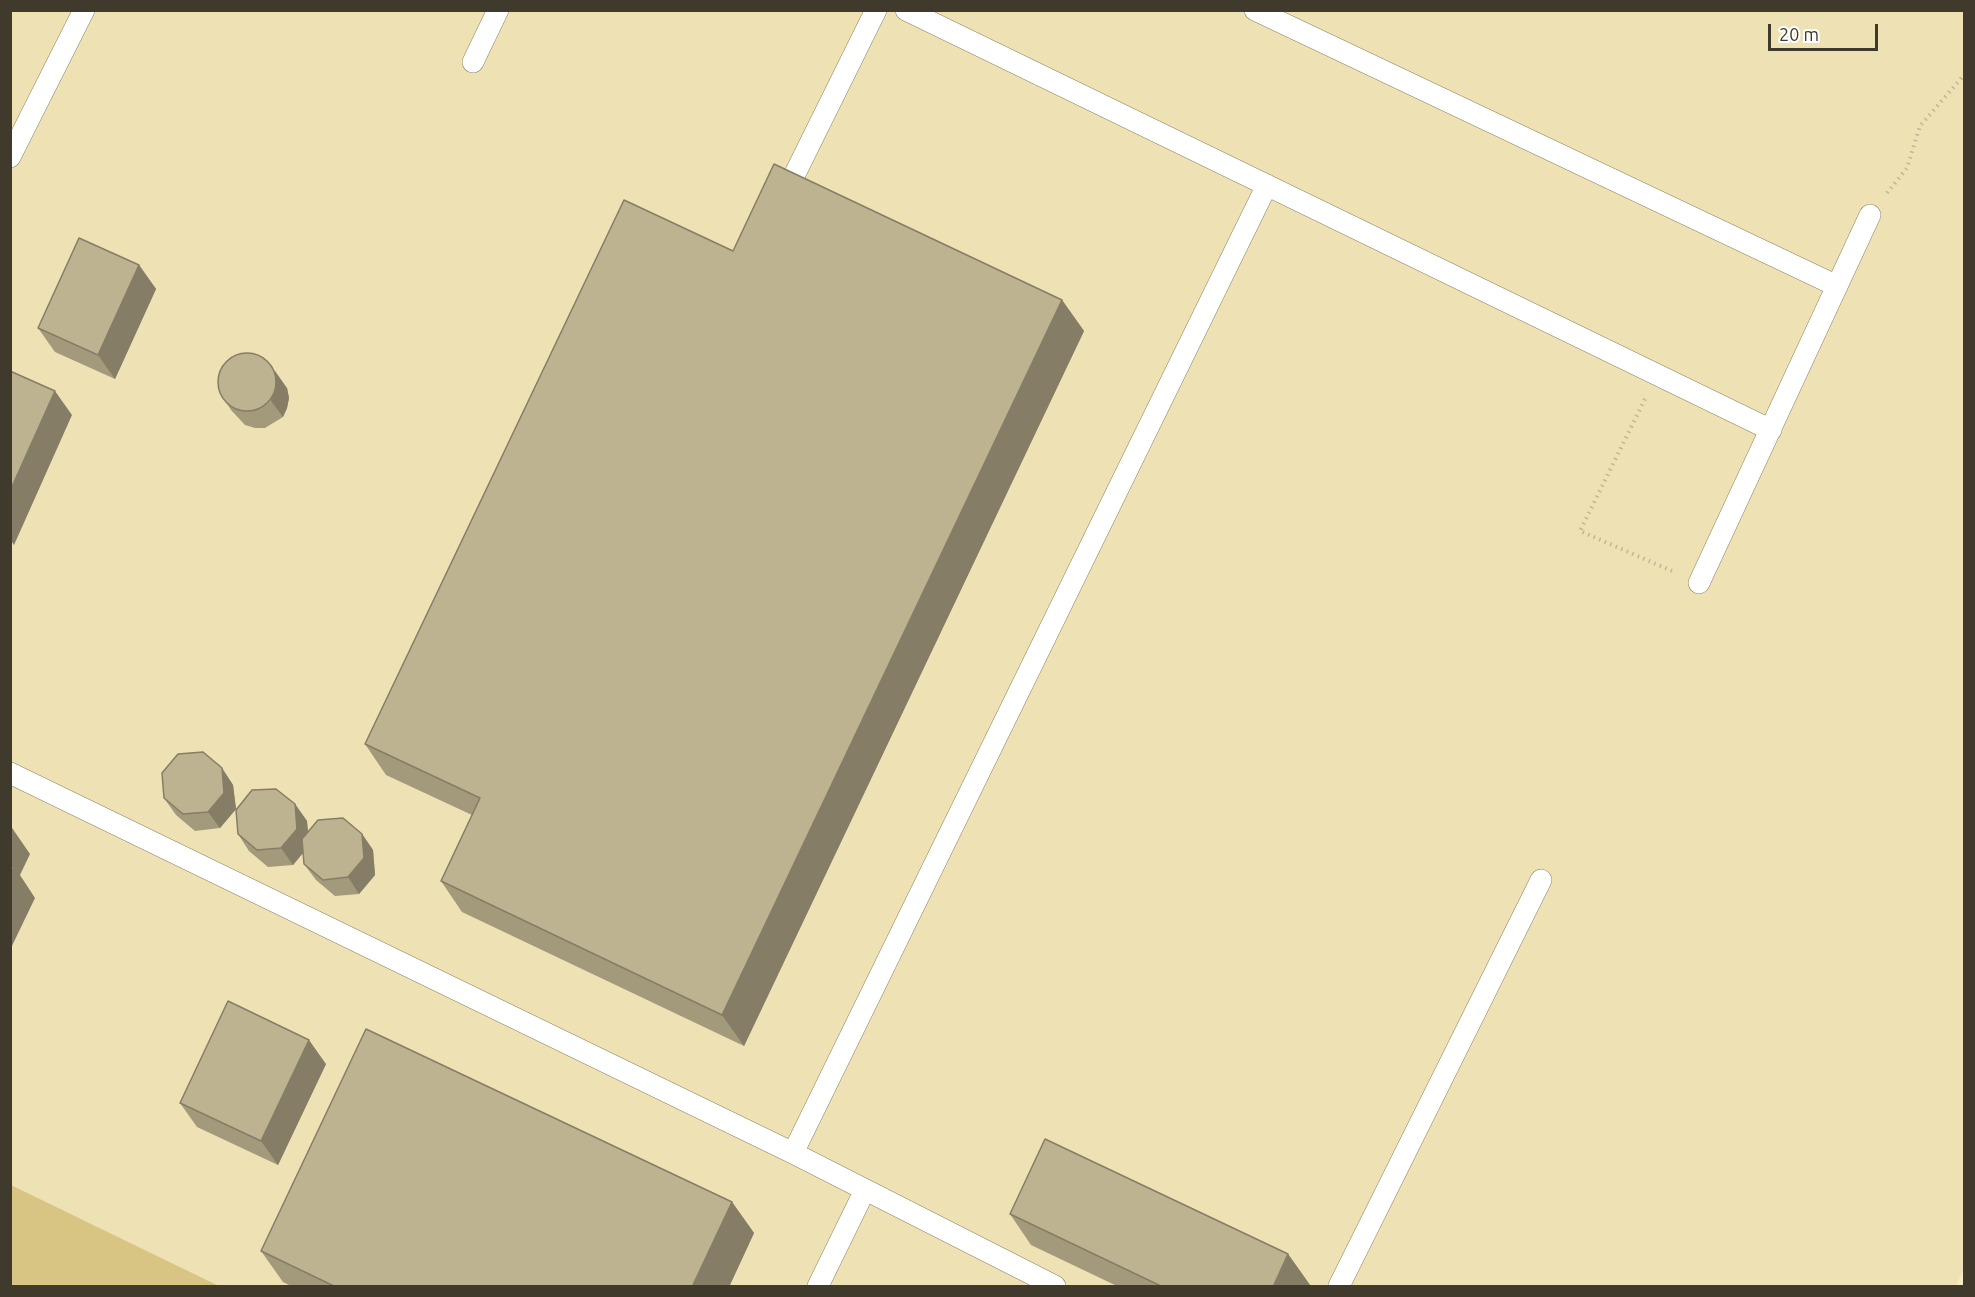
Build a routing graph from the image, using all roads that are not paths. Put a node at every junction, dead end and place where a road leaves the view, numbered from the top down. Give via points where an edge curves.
1 (84, 10) edge
2 (498, 10) edge
3 (876, 10) edge
4 (906, 10) edge
5 (1255, 10) edge
6 (473, 62) dead end
7 (10, 157) edge
8 (1267, 185) junction
9 (1870, 215) road end
10 (772, 220) edge
11 (1837, 286) junction
12 (1771, 430) junction
13 (1699, 583) road end
14 (10, 773) edge
15 (1540, 880) dead end
16 (793, 1153) junction
17 (865, 1190) junction
18 (818, 1287) edge
19 (1055, 1287) edge
20 (1340, 1287) edge

1 - 7 lane
2 - 6 lane
3 - 10 lane
4 - 8 lane
5 - 11 lane
8 - 12 lane
8 - 16 lane
9 - 11 lane
11 - 12 lane
12 - 13 lane
14 - 16 lane
15 - 20 lane
16 - 17 lane
17 - 18 lane
17 - 19 lane

